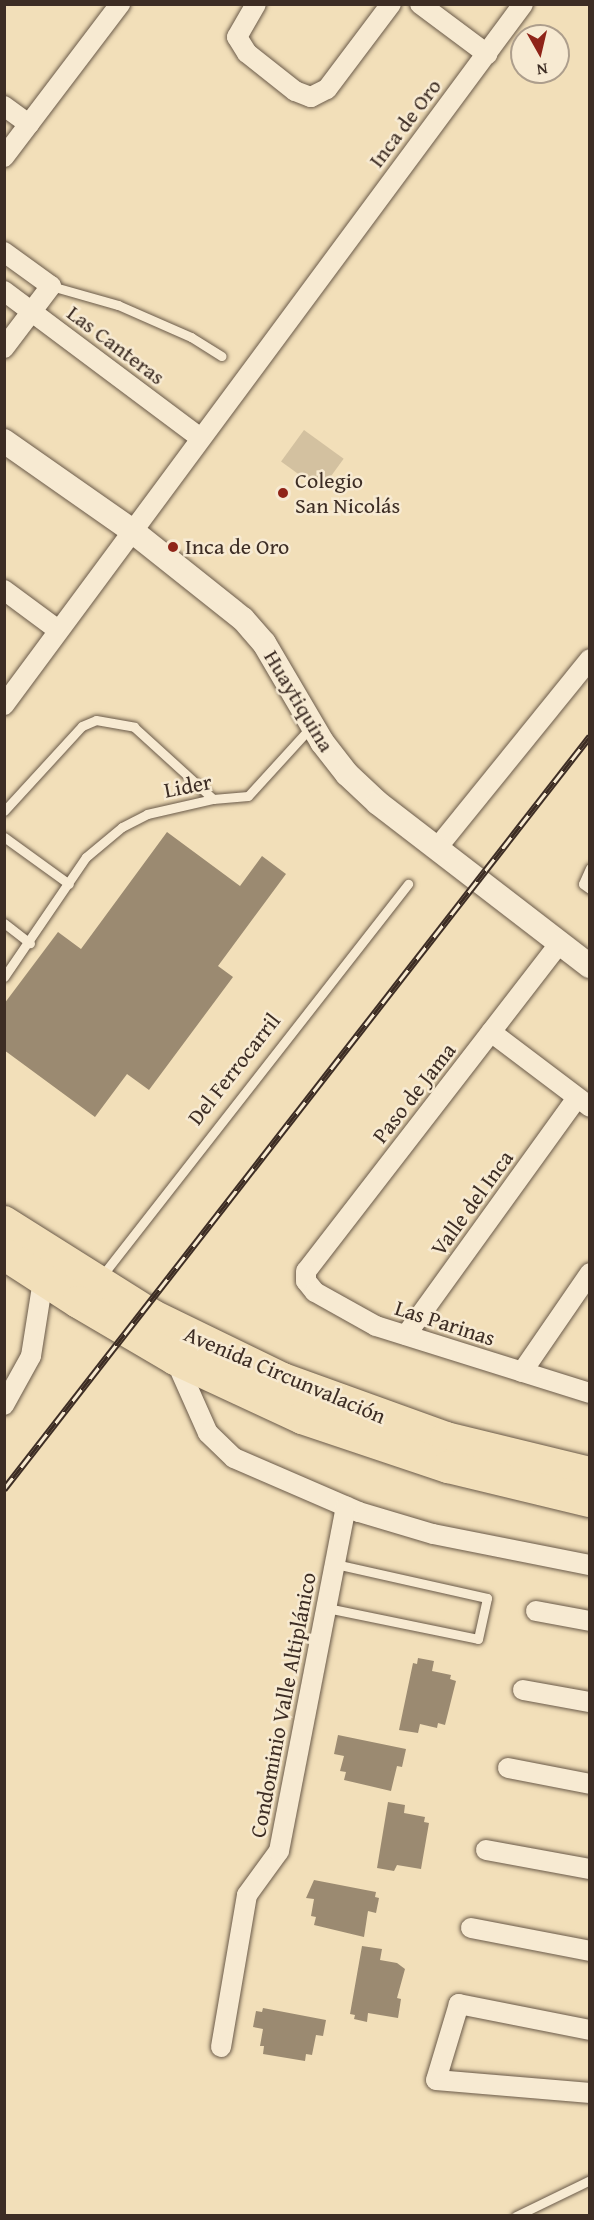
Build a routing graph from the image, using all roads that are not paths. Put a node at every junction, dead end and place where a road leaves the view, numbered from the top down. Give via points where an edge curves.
1 (120, 4) edge
2 (256, 4) edge
3 (391, 4) edge
4 (420, 4) edge
5 (523, 4) edge
6 (487, 54) junction
7 (4, 106) edge
8 (29, 124) junction
9 (4, 157) edge
10 (4, 252) edge
11 (51, 286) junction
12 (4, 291) edge
13 (32, 311) junction
14 (4, 348) edge
15 (221, 357) dead end
16 (199, 437) junction
17 (4, 441) edge
18 (131, 530) junction
19 (4, 590) edge
20 (58, 630) junction
21 (590, 659) edge
22 (4, 705) edge
23 (312, 725) junction
24 (213, 799) junction
25 (4, 811) edge
26 (4, 837) edge
27 (437, 848) junction
28 (590, 868) edge
29 (69, 884) junction
30 (408, 884) dead end
31 (590, 890) edge
32 (4, 923) edge
33 (30, 943) junction
34 (559, 944) junction
35 (584, 959) edge
36 (4, 977) edge
37 (490, 1032) junction
38 (583, 1103) edge
39 (4, 1222) edge
40 (4, 1254) edge
41 (306, 1271) joint
42 (590, 1273) edge
43 (43, 1280) junction
44 (96, 1283) junction
45 (406, 1335) junction
46 (175, 1359) junction
47 (522, 1372) junction
48 (590, 1393) edge
49 (4, 1405) edge
50 (590, 1473) edge
51 (590, 1501) edge
52 (346, 1506) junction
53 (335, 1564) junction
54 (590, 1565) edge
55 (327, 1608) junction
56 (536, 1611) dead end
57 (590, 1621) edge
58 (523, 1690) dead end
59 (590, 1702) edge
60 (508, 1768) dead end
61 (590, 1784) edge
62 (486, 1850) dead end
63 (590, 1869) edge
64 (471, 1928) dead end
65 (590, 1951) edge
66 (590, 2030) edge
67 (221, 2047) dead end
68 (590, 2093) edge
69 (590, 2180) edge
70 (516, 2216) edge

1 - 8 street
2 - 3 street via 237,38 247,53 295,91 311,97 327,89
4 - 6 street
5 - 6 street, Inca de Oro
6 - 16 street, Inca de Oro
7 - 8 street
8 - 9 street
10 - 11 street, Las Canteras
11 - 13 street
11 - 15 lane via 118,305 191,337
12 - 13 street, Las Canteras
13 - 14 street
13 - 16 street, Las Canteras
16 - 18 street, Inca de Oro
17 - 18 street, Huaytiquina
18 - 20 street, Inca de Oro
18 - 23 street, Huaytiquina via 254,631
19 - 20 street
20 - 22 street, Inca de Oro
21 - 27 street
23 - 24 lane, Lider via 253,792 244,798
23 - 27 street, Huaytiquina via 362,789
24 - 25 lane via 134,727 96,720 81,726
24 - 29 lane, Lider via 147,814 122,828 86,857
26 - 29 lane
27 - 34 street, Huaytiquina
28 - 31 lane via 583,884
29 - 33 lane, Lider
30 - 44 lane, Del Ferrocarril
32 - 33 lane
33 - 36 lane, Lider
34 - 35 street, Huaytiquina
34 - 37 street, Paso de Jama
37 - 38 street
37 - 41 street, Paso de Jama
38 - 45 street, Valle del Inca
39 - 44 highway, Avenida Circunvalación
40 - 43 highway, Avenida Circunvalación
41 - 45 street, Las Parinas via 306,1281 315,1292 376,1326
42 - 47 street
43 - 46 highway, Avenida Circunvalación
43 - 49 street via 31,1356
44 - 50 highway, Avenida Circunvalación via 206,1343 324,1396 446,1438
45 - 47 street, Las Parinas
46 - 51 highway, Avenida Circunvalación via 270,1404 360,1439 448,1467
46 - 52 street, Avenida Circunvalación via 202,1423 224,1452
47 - 48 street, Las Parinas
52 - 53 street, Condominio Valle Altiplánico
52 - 54 street, Avenida Circunvalación via 433,1534
53 - 55 street, Condominio Valle Altiplánico
53 - 55 lane via 487,1598 478,1639
55 - 67 street, Condominio Valle Altiplánico via 279,1851 247,1895
56 - 57 street
58 - 59 street
60 - 61 street
62 - 63 street
64 - 65 street
66 - 68 street via 459,2004 436,2080
69 - 70 lane

